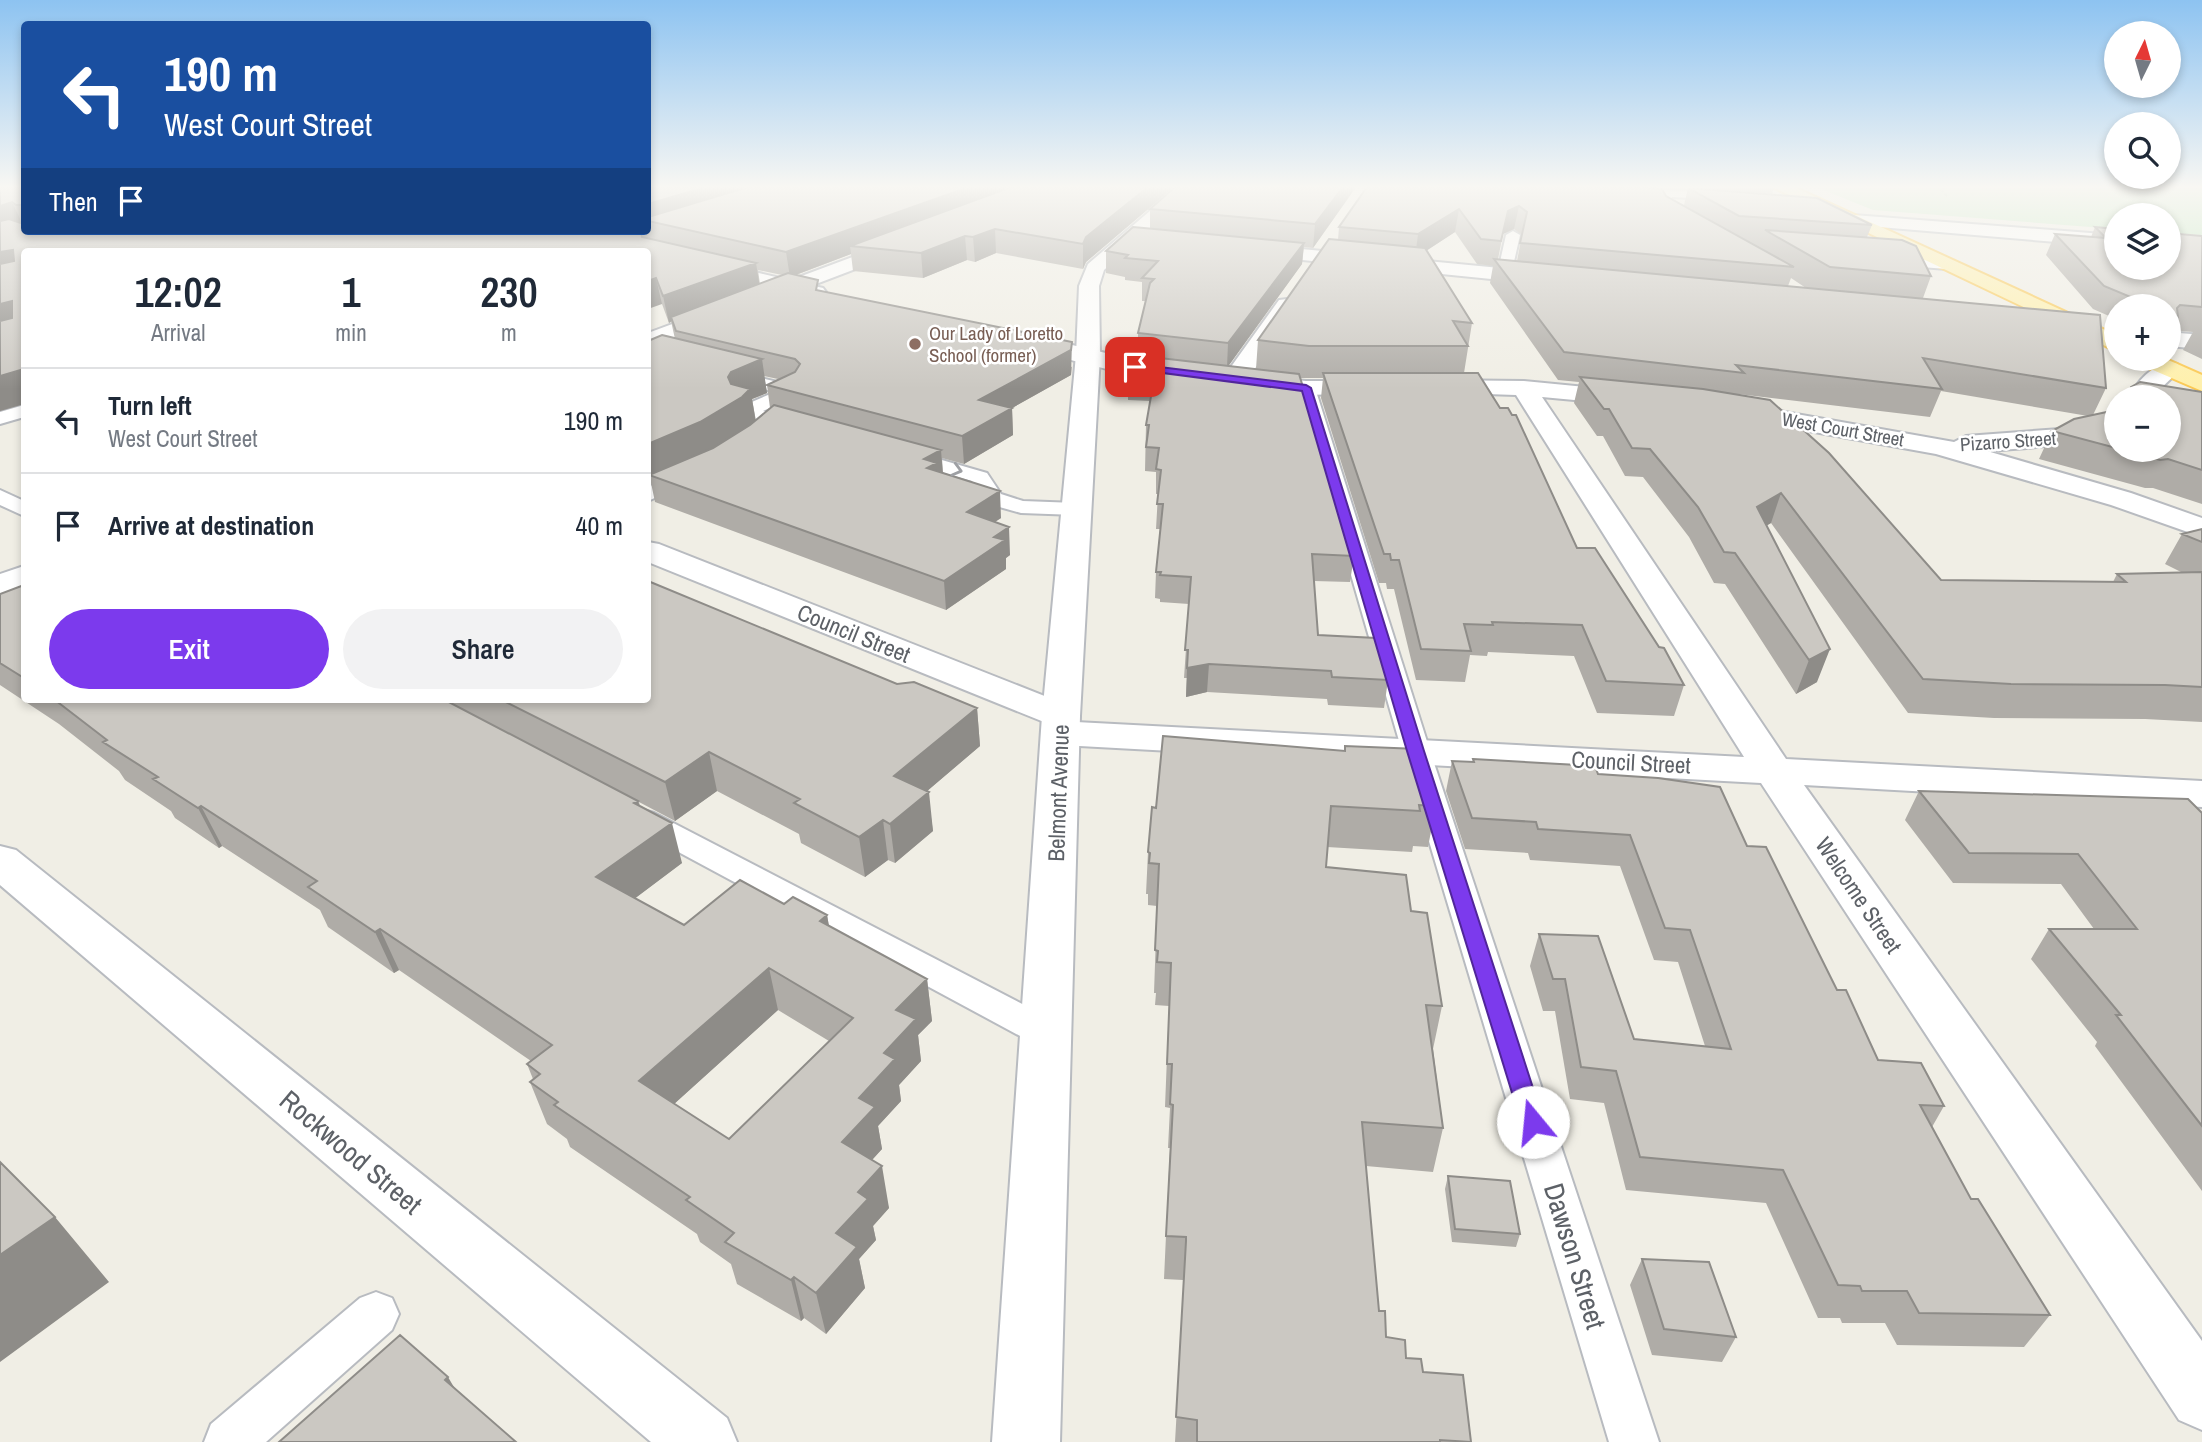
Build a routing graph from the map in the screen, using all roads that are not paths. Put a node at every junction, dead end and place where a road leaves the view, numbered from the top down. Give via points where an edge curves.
1 (879, 254) edge
2 (1111, 254) edge
3 (1263, 254) edge
4 (1509, 254) edge
5 (1886, 254) edge
6 (1924, 254) edge
7 (651, 255) edge
8 (1316, 264) junction
9 (1947, 265) junction
10 (1504, 275) junction
11 (1559, 280) edge
12 (791, 287) junction
13 (832, 296) edge
14 (2022, 325) edge
15 (2087, 331) junction
16 (2104, 333) edge
17 (1006, 336) edge
18 (2104, 339) edge
19 (2181, 340) edge
20 (2202, 342) edge
21 (651, 351) edge
22 (1088, 355) junction
23 (705, 369) edge
24 (2173, 371) edge
25 (1236, 381) junction
26 (2202, 384) edge
27 (1417, 387) edge
28 (1306, 388) junction
29 (1390, 388) edge
30 (1524, 388) junction
31 (1658, 400) edge
32 (1710, 407) edge
33 (21, 412) edge
34 (0, 418) edge
35 (773, 419) junction
36 (2104, 428) edge
37 (812, 430) edge
38 (757, 439) edge
39 (1940, 446) junction
40 (889, 452) edge
41 (708, 466) edge
42 (651, 494) edge
43 (0, 496) edge
44 (21, 508) edge
45 (1076, 509) junction
46 (2202, 528) edge
47 (651, 552) edge
48 (21, 577) edge
49 (0, 585) edge
50 (1061, 724) junction
51 (1416, 751) junction
52 (1772, 769) junction
53 (611, 803) edge
54 (2193, 808) edge
55 (0, 862) edge
56 (1046, 1033) junction
57 (376, 1314) dead end
58 (2202, 1397) edge
59 (229, 1442) edge
60 (703, 1442) edge
61 (1026, 1442) edge
62 (1634, 1442) edge

1 - 12 street
2 - 22 street, Belmont Avenue via 1095,268 1089,286
3 - 8 street
4 - 10 lane
5 - 9 lane
6 - 9 main road
7 - 12 street
8 - 10 street
8 - 25 street
9 - 15 main road
10 - 11 street
12 - 13 street
12 - 21 street
14 - 15 street
15 - 16 street
15 - 18 main road
17 - 22 street
19 - 20 street
22 - 25 street via 1135,367
22 - 45 street, Belmont Avenue
23 - 35 lane via 792,391 746,412
24 - 26 main road
25 - 28 street
27 - 30 street
28 - 29 street
28 - 51 lane, Dawson Street
30 - 31 street
30 - 52 street, Welcome Street
32 - 39 street, West Court Street
33 - 34 lane
35 - 37 lane
35 - 38 lane
36 - 39 street, Pizarro Street via 2049,439
39 - 46 street, West Court Street
40 -> 45 lane via 980,477 993,498 1021,507
41 - 42 lane
43 - 44 lane
45 - 50 street, Belmont Avenue
47 - 50 street, Council Street
48 - 49 street
50 - 51 street, Council Street
50 - 56 street, Belmont Avenue
51 - 52 street, Council Street
51 - 62 lane, Dawson Street
52 - 54 street, Council Street via 2153,790
52 - 58 street, Welcome Street
53 - 56 lane
55 - 60 street, Rockwood Street
56 - 61 street, Belmont Avenue
57 - 59 lane

